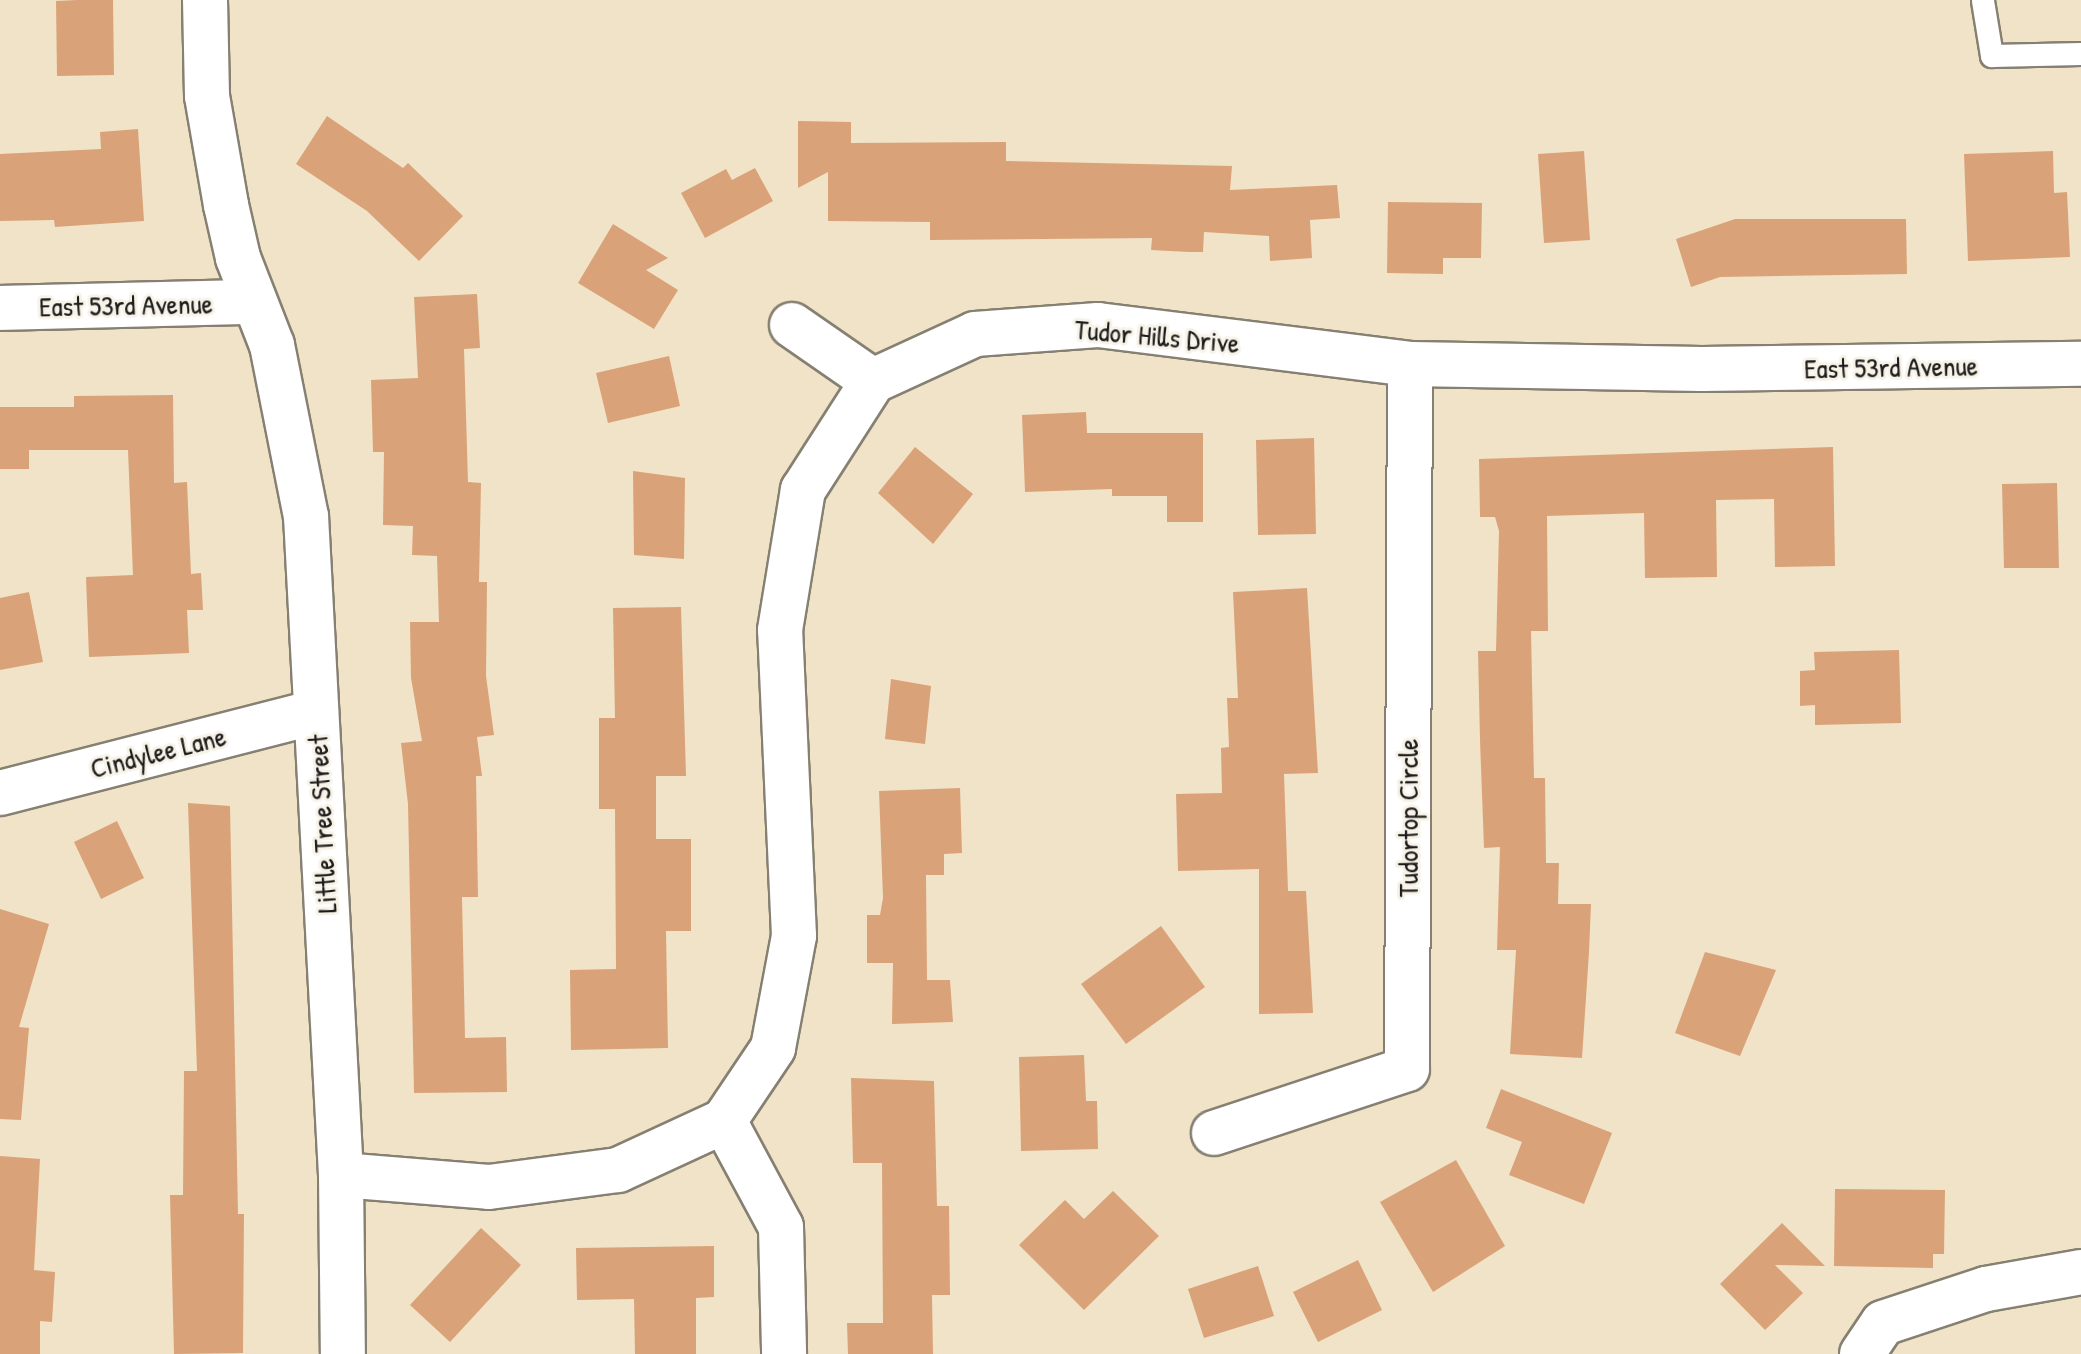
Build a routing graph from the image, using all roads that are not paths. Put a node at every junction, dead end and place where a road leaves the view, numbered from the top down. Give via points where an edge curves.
1 (205, 0) edge
2 (1983, 1) edge
3 (2081, 54) edge
4 (253, 302) junction
5 (0, 308) edge
6 (792, 325) dead end
7 (1410, 364) junction
8 (2081, 364) edge
9 (1702, 369) joint
10 (873, 381) junction
11 (316, 712) junction
12 (0, 793) edge
13 (724, 1121) junction
14 (1214, 1133) dead end
15 (341, 1175) junction
16 (2081, 1272) edge
17 (343, 1354) edge
18 (784, 1354) edge
19 (1862, 1354) edge

1 - 4 street, Little Tree Street via 207,96 226,205
2 - 3 lane via 1992,56
4 - 5 street, East 53rd Avenue
4 - 11 street, Little Tree Street via 272,345 287,405 306,516
6 - 10 street
7 - 9 street, Tudor Hills Drive
7 - 10 street, Tudor Hills Drive via 1098,325 975,334
7 - 14 street, Tudortop Circle via 1407,1069
8 - 9 street, East 53rd Avenue
10 - 13 street via 803,490 780,630 794,936 773,1048
11 - 12 street, Cindylee Lane
11 - 15 street, Little Tree Street
13 - 15 street via 618,1170 489,1187
13 - 18 street via 781,1227
15 - 17 street, Little Tree Street
16 - 19 street via 1986,1289 1883,1323

